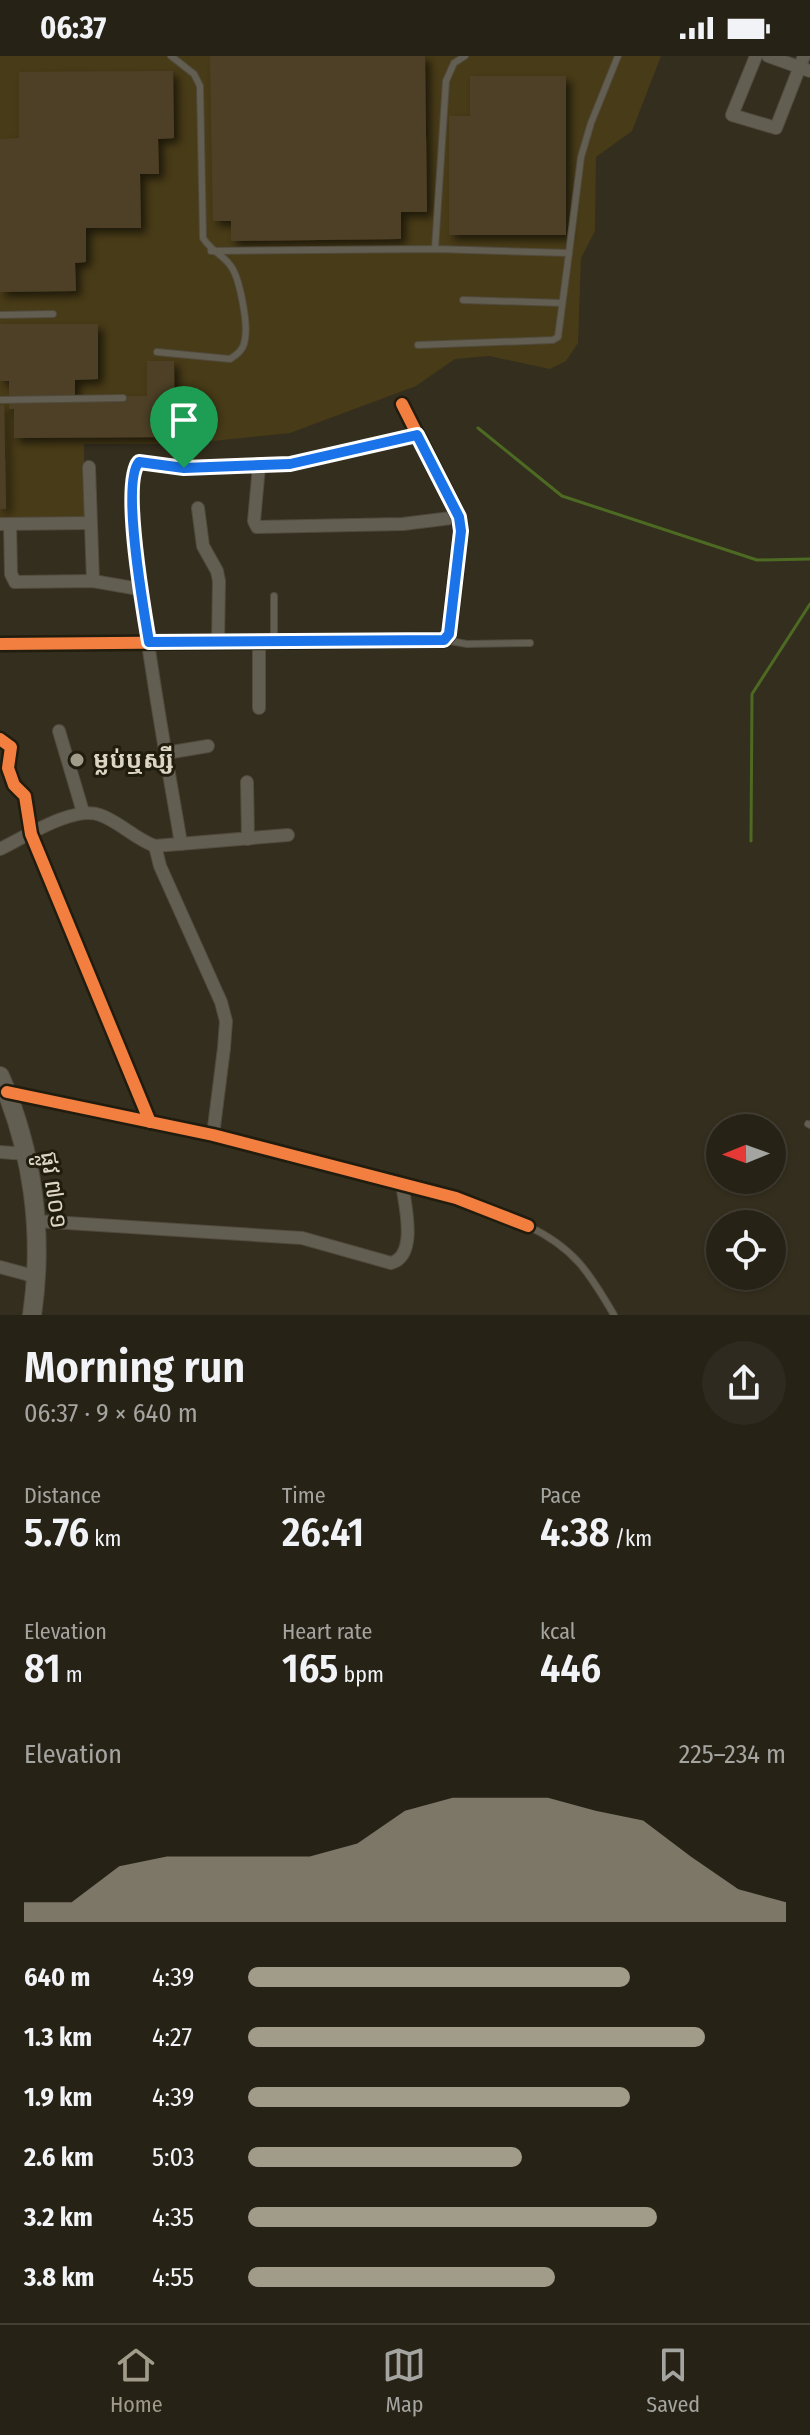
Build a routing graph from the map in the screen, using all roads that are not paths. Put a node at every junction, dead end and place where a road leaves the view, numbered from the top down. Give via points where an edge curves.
1 (171, 56) edge
2 (465, 56) edge
3 (618, 56) edge
4 (756, 56) edge
5 (768, 56) edge
6 (804, 65) edge
7 (435, 249) junction
8 (211, 251) junction
9 (569, 253) junction
10 (463, 300) dead end
11 (562, 303) junction
12 (53, 314) dead end
13 (0, 315) edge
14 (418, 345) dead end
15 (157, 352) dead end
16 (123, 398) dead end
17 (0, 400) edge
18 (402, 404) dead end
19 (417, 435) junction
20 (259, 466) junction
21 (89, 467) dead end
22 (198, 508) dead end
23 (459, 517) junction
24 (90, 523) junction
25 (5, 524) edge
26 (93, 581) junction
27 (139, 589) junction
28 (274, 596) dead end
29 (444, 640) junction
30 (149, 642) junction
31 (218, 643) junction
32 (259, 643) junction
33 (274, 643) junction
34 (530, 643) dead end
35 (0, 644) edge
36 (259, 708) dead end
37 (59, 731) dead end
38 (0, 739) edge
39 (208, 746) dead end
40 (166, 753) junction
41 (247, 782) dead end
42 (83, 812) junction
43 (31, 834) junction
44 (288, 835) dead end
45 (248, 839) junction
46 (181, 844) junction
47 (155, 846) junction
48 (0, 849) edge
49 (4, 1084) edge
50 (150, 1122) junction
51 (213, 1135) junction
52 (0, 1152) edge
53 (26, 1154) junction
54 (402, 1184) junction
55 (36, 1221) junction
56 (528, 1226) joint
57 (0, 1267) edge
58 (37, 1277) junction
59 (37, 1315) edge
60 (614, 1315) edge

1 - 8 lane via 194,74 200,86 201,218
2 - 7 lane via 454,63 446,81
3 - 9 lane via 581,157
4 - 6 street via 732,115 776,128
5 - 6 street
7 - 8 lane
7 - 9 lane
8 - 15 lane via 229,262 239,279 245,339 240,352 230,359
9 - 11 lane
10 - 11 lane
11 - 14 lane via 558,337 553,340
12 - 13 lane
16 - 17 lane
18 - 19 street
19 - 20 street via 290,464
19 - 23 street
20 - 23 street via 257,527 403,524
20 - 27 street via 184,468 139,462 132,496
21 - 24 street
22 - 31 street via 203,546 219,581
23 - 29 street via 449,634
24 - 25 street
24 - 26 street
25 - 26 street via 12,580
26 - 27 street
27 - 30 street
28 - 33 lane
29 - 33 street
29 - 34 lane
30 - 31 street
30 - 35 street
30 - 40 street
31 - 32 street
32 - 33 street
32 - 36 street
37 - 42 street
38 - 43 street via 11,747 8,768 25,796
39 - 40 street
40 - 46 street
41 - 45 street
42 - 43 street
42 - 47 street via 102,815
43 - 48 street
43 - 50 street
44 - 45 street
45 - 46 street
46 - 47 street
47 - 51 street via 226,1021
49 - 50 street
49 - 53 main road, ផ្លូវ ៧០១
50 - 51 street
51 - 54 street
52 - 53 street
53 - 55 main road, ផ្លូវ ៧០១
54 - 55 street via 407,1236 404,1255 391,1263 302,1238
54 - 56 street
55 - 58 main road, ផ្លូវ ៧០១
56 - 60 lane via 572,1252
57 - 58 street
58 - 59 main road, ផ្លូវ ៧០១

